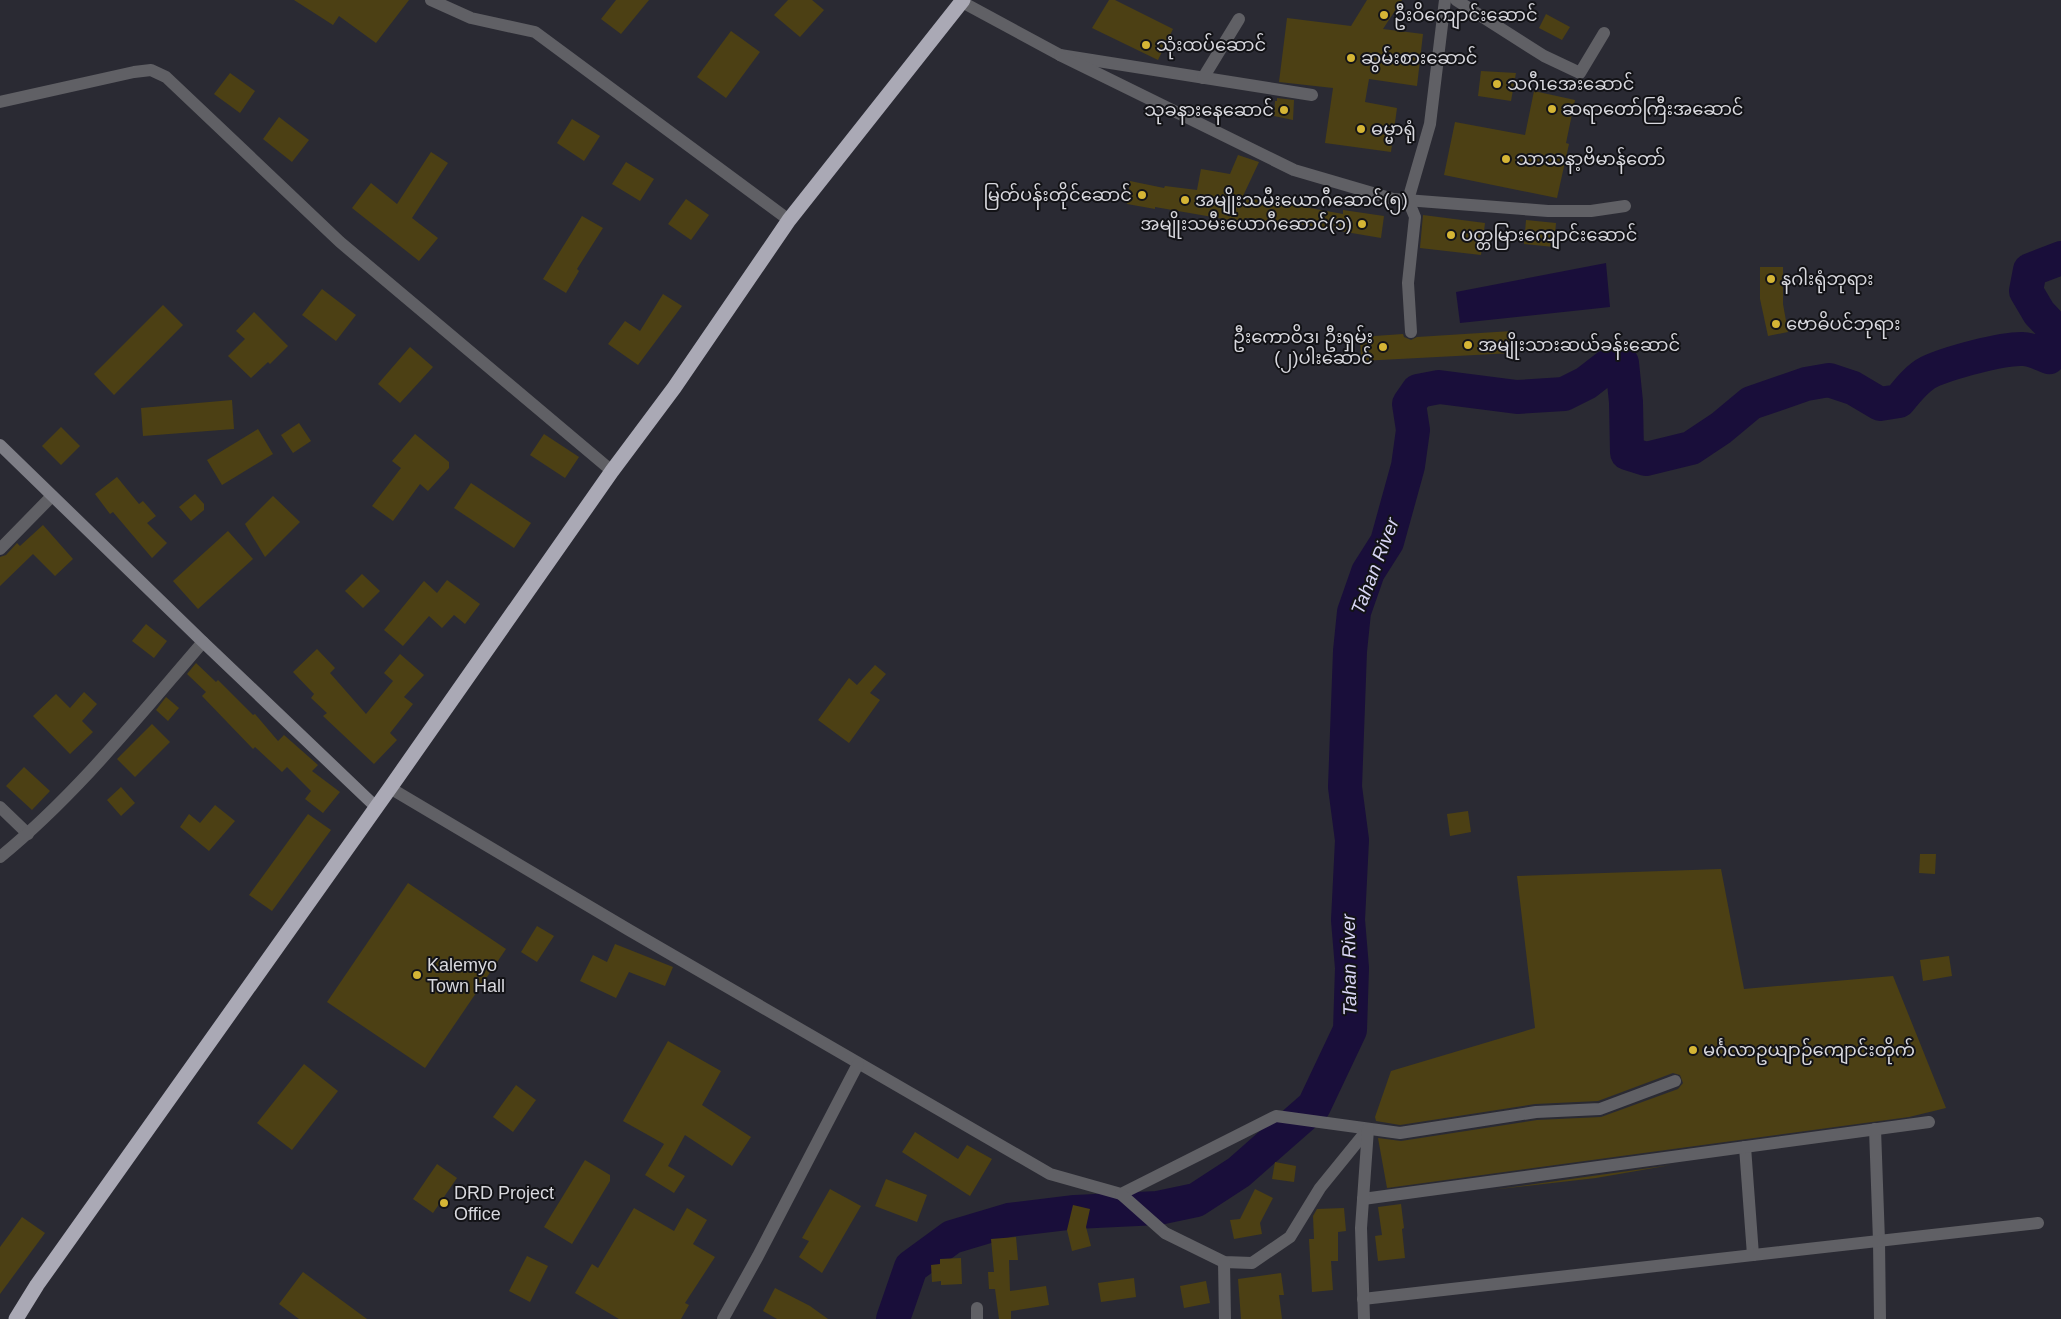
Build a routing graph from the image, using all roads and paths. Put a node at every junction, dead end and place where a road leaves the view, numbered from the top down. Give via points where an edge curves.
1 (431, 0) edge
2 (1445, 0) edge
3 (1456, 0) edge
4 (963, 1) edge
5 (1239, 19) dead end
6 (1604, 33) dead end
7 (1060, 55) junction
8 (1203, 78) junction
9 (1312, 95) dead end
10 (0, 102) edge
11 (1408, 200) junction
12 (1625, 206) dead end
13 (789, 220) junction
14 (1411, 332) dead end
15 (0, 445) edge
16 (612, 471) junction
17 (52, 496) junction
18 (0, 549) edge
19 (202, 642) junction
20 (390, 788) junction
21 (0, 806) edge
22 (376, 808) junction
23 (28, 834) junction
24 (0, 857) edge
25 (858, 1064) junction
26 (1675, 1081) dead end
27 (1929, 1122) dead end
28 (1368, 1129) junction
29 (1875, 1129) junction
30 (1745, 1147) junction
31 (1121, 1194) junction
32 (1363, 1199) junction
33 (2038, 1223) dead end
34 (1879, 1241) junction
35 (1753, 1255) junction
36 (1224, 1262) junction
37 (1363, 1299) junction
38 (16, 1319) edge
39 (723, 1319) edge
40 (1225, 1319) edge
41 (1364, 1319) edge
42 (1880, 1319) edge

1 - 13 street via 471,18 534,32
2 - 11 street via 1430,124
3 - 6 street via 1544,56 1580,73
4 - 7 street
4 - 13 highway
5 - 8 street
7 - 8 street
7 - 11 street via 1294,170
8 - 9 street
10 - 16 street via 134,72 151,70 166,77 340,242
11 - 12 street via 1548,211 1591,211
11 - 14 street via 1416,217 1408,283
13 - 16 highway via 674,388
15 - 17 street
16 - 20 highway
17 - 18 street
17 - 19 street
19 - 22 street
19 - 23 street via 112,747
20 - 22 highway
20 - 25 street
21 - 23 street
22 - 38 highway
23 - 24 street
25 - 31 street via 1050,1174
25 - 39 street
26 - 28 street via 1600,1110 1536,1112 1400,1133
27 - 29 street
28 - 31 street via 1276,1116
28 - 32 street
28 - 36 street via 1320,1188 1290,1237 1252,1263
29 - 30 street
29 - 34 street
30 - 32 street
30 - 35 street
31 - 36 street via 1165,1233
32 - 37 street
33 - 34 street
34 - 35 street
34 - 42 street
35 - 37 street
36 - 40 street
37 - 41 street

